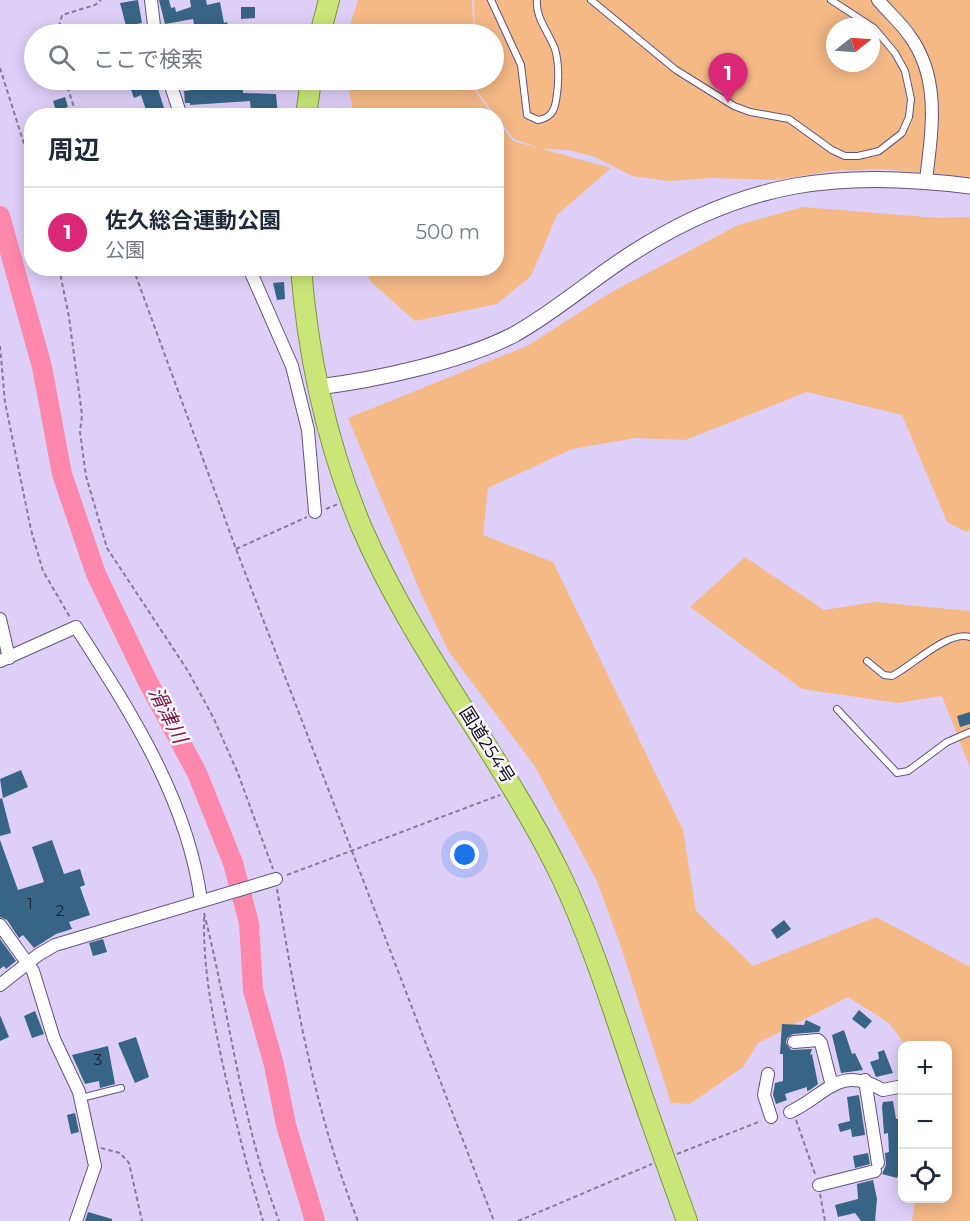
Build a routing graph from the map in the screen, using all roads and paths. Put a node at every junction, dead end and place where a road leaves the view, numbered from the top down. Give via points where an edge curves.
1 (101, 0) edge
2 (151, 0) edge
3 (329, 0) edge
4 (491, 0) edge
5 (537, 0) edge
6 (591, 0) edge
7 (831, 0) edge
8 (878, 0) edge
9 (60, 24) edge
10 (154, 24) edge
11 (323, 24) edge
12 (502, 24) edge
13 (504, 28) edge
14 (0, 68) edge
15 (68, 90) edge
16 (172, 90) edge
17 (310, 90) edge
18 (74, 108) edge
19 (178, 108) edge
20 (307, 108) edge
21 (24, 144) edge
22 (926, 180) junction
23 (970, 186) edge
24 (60, 276) edge
25 (136, 276) edge
26 (253, 276) edge
27 (302, 276) edge
28 (0, 346) edge
29 (318, 387) junction
30 (351, 500) junction
31 (315, 512) junction
32 (236, 549) junction
33 (0, 619) edge
34 (76, 627) junction
35 (970, 638) edge
36 (4, 659) edge
37 (867, 661) dead end
38 (837, 709) dead end
39 (970, 732) edge
40 (514, 790) junction
41 (351, 852) junction
42 (274, 880) junction
43 (203, 905) junction
44 (0, 925) edge
45 (27, 963) junction
46 (0, 985) edge
47 (794, 1042) dead end
48 (768, 1074) dead end
49 (865, 1080) junction
50 (832, 1086) junction
51 (898, 1087) dead end
52 (121, 1088) dead end
53 (81, 1098) junction
54 (790, 1112) joint
55 (771, 1117) joint
56 (93, 1147) junction
57 (664, 1159) junction
58 (819, 1185) junction
59 (76, 1221) edge
60 (142, 1221) edge
61 (263, 1221) edge
62 (279, 1221) edge
63 (358, 1221) edge
64 (494, 1221) edge
65 (518, 1221) edge
66 (687, 1221) edge
67 (825, 1221) edge

1 - 9 path via 62,15
2 - 10 street
3 - 11 highway
4 - 12 lane
5 - 13 lane via 559,73 554,110 544,119 527,115 521,65
6 - 7 lane via 676,70 734,106 789,119 845,156 879,151 902,133 909,117 911,99 905,71 896,53 874,28
8 - 22 street via 909,34 928,74 932,120
14 - 21 path
15 - 18 path
16 - 19 street
17 - 20 highway
22 - 23 street
22 - 29 street via 834,179 797,184 738,201 668,231 503,339 458,356
24 - 42 path via 82,415 80,432 86,476 107,549 188,671 213,717 237,771
25 - 32 path
26 - 31 street via 292,366 308,430
27 - 29 highway, 国道254号
28 - 34 path via 5,402 31,530 43,571
29 - 30 highway, 国道254号
30 - 31 path
30 - 40 highway, 国道254号 via 414,627
31 - 32 path
32 - 41 path
33 - 36 street
34 - 36 street
34 - 43 street via 131,713 155,760 180,819
35 - 37 lane via 951,638 892,676 884,675
38 - 39 lane via 897,773 908,771 948,742
40 - 41 path
40 - 57 highway, 国道254号 via 577,912
41 - 42 path
41 - 64 path
42 - 43 street
42 - 63 path via 314,1086
43 - 45 street via 68,940
43 - 61 path via 204,964 210,1001 244,1160
43 - 62 path via 249,1126
44 - 45 street
45 - 46 street
45 - 53 street via 41,991 54,1039
47 - 50 street via 822,1043
48 - 55 street via 765,1095
49 - 50 street via 854,1078
49 - 51 street via 883,1090
49 - 58 street via 876,1167
50 - 54 street
52 - 53 lane
53 - 56 street
54 - 58 path via 795,1116
55 - 57 path
56 - 59 street via 94,1166
56 - 60 path via 112,1150 129,1162
57 - 65 path
57 - 66 highway, 国道254号
58 - 67 path

